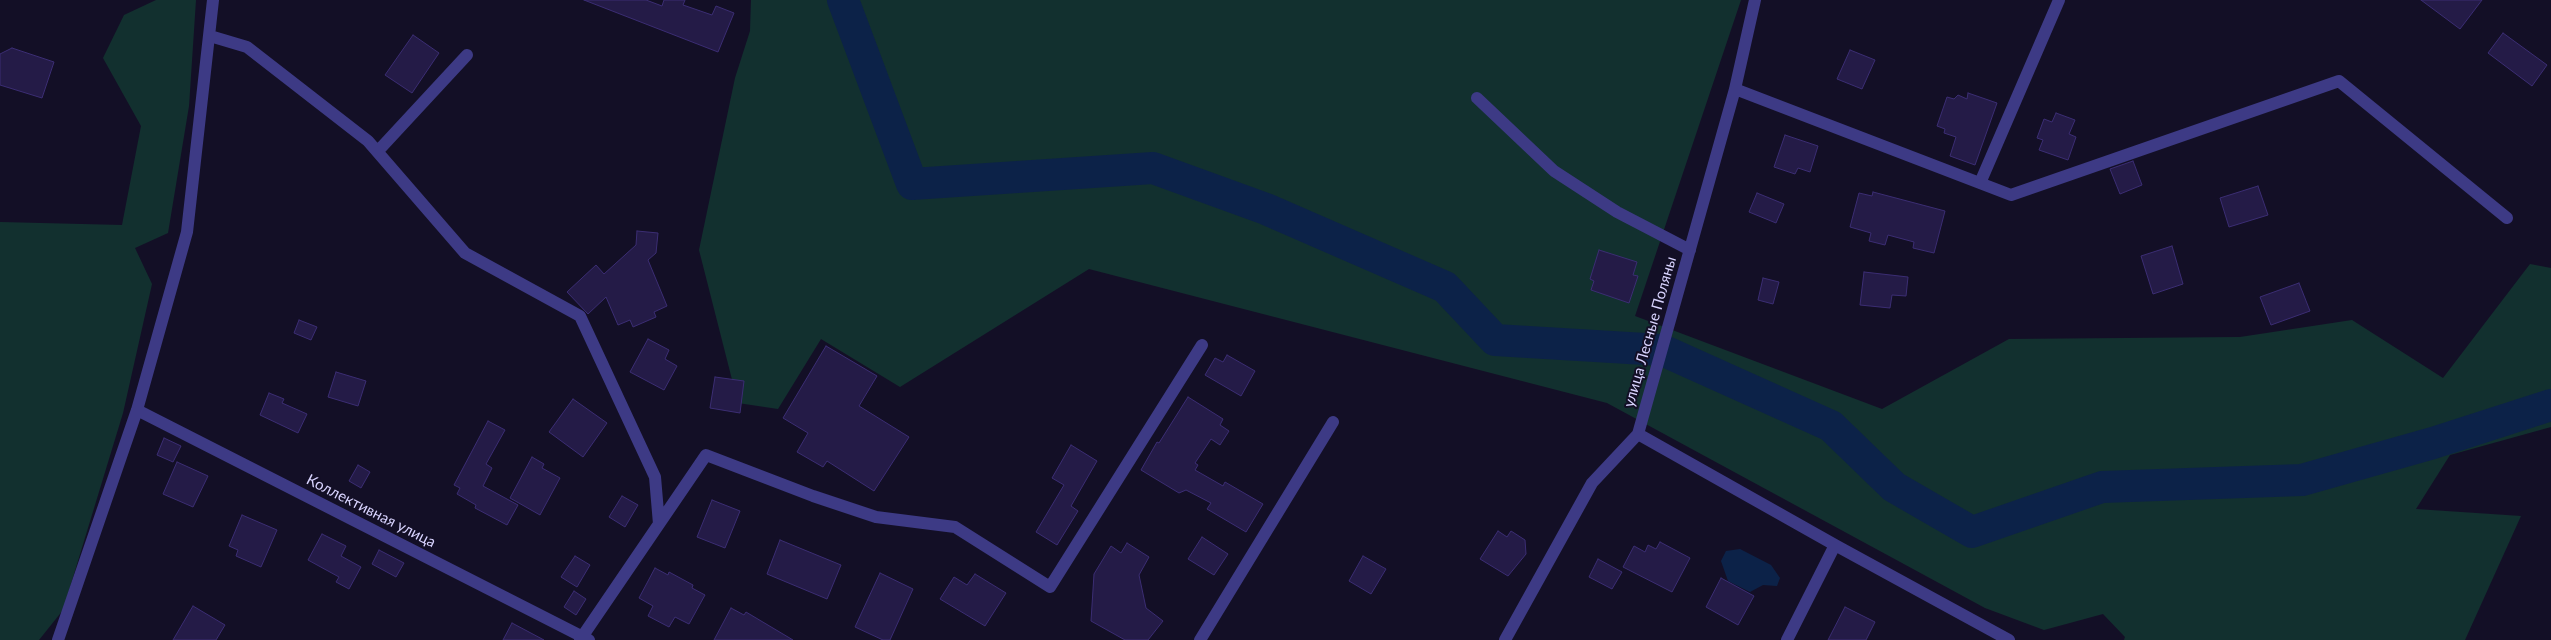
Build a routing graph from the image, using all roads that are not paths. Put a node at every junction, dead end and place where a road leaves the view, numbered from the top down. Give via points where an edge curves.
1 (214, 0) edge
2 (1755, 0) edge
3 (2059, 0) edge
4 (210, 36) junction
5 (467, 55) dead end
6 (1735, 88) junction
7 (1477, 98) dead end
8 (378, 152) junction
9 (1980, 183) junction
10 (2507, 218) dead end
11 (1690, 250) junction
12 (1202, 345) dead end
13 (137, 410) junction
14 (1333, 422) dead end
15 (1638, 434) junction
16 (659, 524) junction
17 (1835, 545) junction
18 (584, 639) edge
19 (58, 640) edge
20 (1200, 640) edge
21 (1505, 640) edge
22 (1788, 640) edge
23 (2009, 640) edge

1 - 4 street
2 - 6 street, улица Лесные Поляны
3 - 9 street
4 - 8 street via 247,48
4 - 13 street via 187,232
5 - 8 street
6 - 9 street
6 - 11 street, улица Лесные Поляны
7 - 11 street via 1554,171 1617,212
8 - 16 street via 465,253 580,316 655,477
9 - 10 street via 2010,195 2339,81
11 - 15 street, улица Лесные Поляны
12 - 16 street via 1050,587 955,527 876,517 706,455
13 - 18 street, Коллективная улица
13 - 19 street
14 - 20 street
15 - 17 street
15 - 21 street, улица Лесные Поляны via 1592,482
16 - 18 street
17 - 22 street
17 - 23 street

